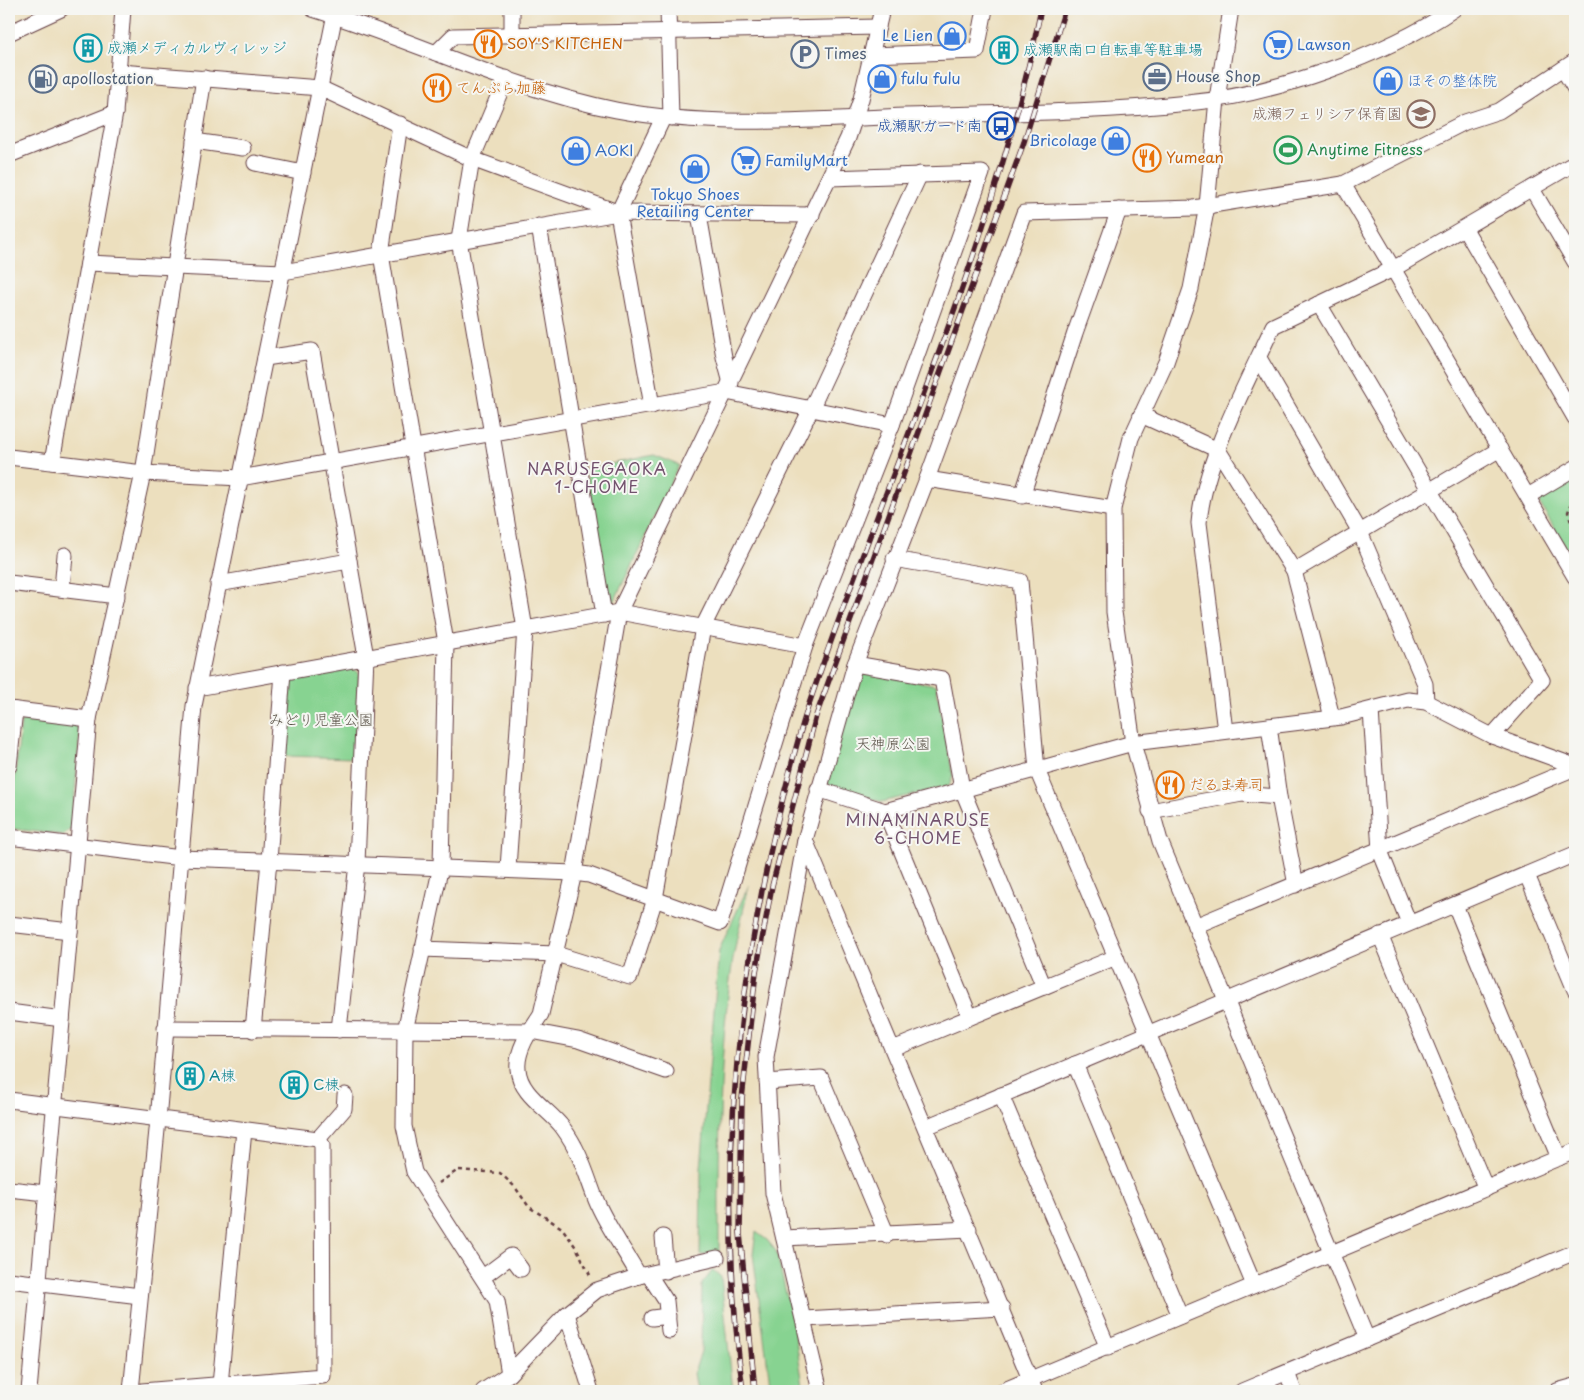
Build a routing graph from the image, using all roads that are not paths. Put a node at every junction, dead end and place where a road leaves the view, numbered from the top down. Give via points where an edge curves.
1 (61, 9) edge
2 (123, 9) edge
3 (312, 9) edge
4 (512, 9) edge
5 (668, 9) edge
6 (882, 9) edge
7 (985, 9) edge
8 (1231, 9) edge
9 (1445, 11) edge
10 (336, 12) edge
11 (878, 27) junction
12 (668, 32) junction
13 (9, 33) edge
14 (512, 33) junction
15 (436, 53) junction
16 (872, 55) junction
17 (1569, 65) edge
18 (120, 72) junction
19 (204, 78) junction
20 (506, 78) junction
21 (320, 88) junction
22 (1575, 89) edge
23 (1217, 99) junction
24 (115, 113) junction
25 (667, 118) junction
26 (856, 118) junction
27 (400, 124) junction
28 (194, 141) junction
29 (243, 148) dead end
30 (9, 155) edge
31 (472, 159) junction
32 (256, 163) dead end
33 (1575, 163) edge
34 (303, 173) junction
35 (920, 174) junction
36 (830, 178) junction
37 (1342, 184) junction
38 (1532, 189) junction
39 (1208, 206) junction
40 (1119, 210) junction
41 (618, 213) junction
42 (699, 215) junction
43 (812, 215) junction
44 (539, 226) junction
45 (1465, 229) junction
46 (459, 240) junction
47 (381, 254) junction
48 (1575, 262) edge
49 (88, 263) junction
50 (175, 266) junction
51 (1393, 269) junction
52 (282, 272) junction
53 (1319, 304) junction
54 (265, 358) junction
55 (1259, 358) junction
56 (728, 388) junction
57 (652, 406) junction
58 (811, 409) junction
59 (1140, 415) junction
60 (1575, 418) edge
61 (571, 420) junction
62 (892, 425) junction
63 (490, 434) junction
64 (414, 447) junction
65 (1500, 449) junction
66 (1218, 450) junction
67 (9, 457) edge
68 (52, 462) junction
69 (333, 462) junction
70 (1575, 468) edge
71 (143, 473) junction
72 (240, 478) junction
73 (927, 479) junction
74 (1430, 490) junction
75 (1022, 496) junction
76 (1528, 496) junction
77 (1113, 509) junction
78 (1360, 532) junction
79 (66, 555) dead end
80 (894, 559) junction
81 (349, 561) junction
82 (1294, 571) junction
83 (1575, 577) edge
84 (9, 583) edge
85 (218, 584) junction
86 (62, 589) junction
87 (117, 596) junction
88 (612, 614) junction
89 (703, 627) junction
90 (525, 629) junction
91 (446, 643) junction
92 (805, 646) junction
93 (366, 657) junction
94 (855, 664) junction
95 (283, 672) junction
96 (197, 688) junction
97 (1426, 702) junction
98 (12, 709) edge
99 (1371, 710) junction
100 (1332, 717) junction
101 (89, 719) junction
102 (1269, 726) junction
103 (1225, 731) junction
104 (1492, 736) junction
105 (1133, 743) junction
106 (9, 766) edge
107 (1575, 767) edge
108 (1037, 770) junction
109 (962, 788) junction
110 (818, 789) junction
111 (1279, 797) junction
112 (885, 811) junction
113 (1150, 811) junction
114 (9, 837) edge
115 (805, 840) junction
116 (78, 846) junction
117 (1380, 851) junction
118 (1575, 854) edge
119 (181, 858) junction
120 (269, 861) junction
121 (357, 863) junction
122 (441, 866) junction
123 (508, 868) junction
124 (574, 872) junction
125 (1527, 875) junction
126 (1296, 885) junction
127 (655, 899) junction
128 (1455, 905) junction
129 (1410, 923) junction
130 (9, 924) edge
131 (1195, 926) junction
132 (70, 931) junction
133 (1380, 935) junction
134 (422, 949) junction
135 (556, 954) junction
136 (1116, 956) junction
137 (1044, 987) junction
138 (1575, 990) edge
139 (1226, 1001) junction
140 (9, 1012) edge
141 (970, 1017) junction
142 (62, 1019) junction
143 (165, 1028) junction
144 (253, 1030) junction
145 (339, 1030) junction
146 (405, 1031) junction
147 (530, 1031) junction
148 (1147, 1034) junction
149 (893, 1049) junction
150 (1075, 1064) junction
151 (666, 1071) dead end
152 (767, 1082) junction
153 (345, 1094) dead end
154 (1001, 1095) junction
155 (9, 1100) edge
156 (54, 1105) junction
157 (158, 1120) junction
158 (926, 1127) junction
159 (244, 1130) junction
160 (318, 1139) junction
161 (1575, 1151) edge
162 (1559, 1158) junction
163 (9, 1189) edge
164 (1486, 1189) junction
165 (46, 1193) junction
166 (969, 1230) junction
167 (887, 1235) junction
168 (663, 1236) dead end
169 (784, 1238) junction
170 (1331, 1254) junction
171 (717, 1258) dead end
172 (1574, 1258) edge
173 (521, 1269) dead end
174 (666, 1271) junction
175 (644, 1275) junction
176 (483, 1276) junction
177 (9, 1280) edge
178 (38, 1283) junction
179 (1254, 1285) junction
180 (140, 1296) junction
181 (1002, 1308) junction
182 (567, 1314) junction
183 (1180, 1316) junction
184 (652, 1318) dead end
185 (804, 1319) junction
186 (1367, 1339) junction
187 (1108, 1348) junction
188 (1287, 1373) junction
189 (509, 1374) junction
190 (220, 1385) junction
191 (1033, 1385) edge
192 (1575, 1386) edge
193 (29, 1391) edge
194 (131, 1391) edge
195 (142, 1391) edge
196 (483, 1391) edge
197 (591, 1391) edge
198 (820, 1391) edge
199 (1002, 1391) edge
200 (1242, 1391) edge
201 (1294, 1391) edge
202 (1558, 1391) edge

1 - 13 street
2 - 18 street
3 - 10 street
4 - 14 street
5 - 12 street
6 - 11 street
7 - 16 street via 977,51
8 - 23 street
9 - 23 street via 1369,54 1301,78
10 - 15 street
10 - 21 street
11 - 12 street
11 - 16 street
12 - 14 street
12 - 25 street
14 - 15 street via 453,36
15 - 20 street
16 - 26 street
17 - 22 street
17 - 37 street via 1499,111 1465,122
18 - 19 street
18 - 24 street
19 - 21 street
19 - 28 street
20 - 25 street via 585,103
20 - 31 street
21 - 27 street
21 - 34 street
23 - 26 street via 1026,112
23 - 39 street
24 - 30 street
24 - 49 street
25 - 26 street via 743,122
25 - 41 street
26 - 36 street
27 - 31 street
27 - 47 street
28 - 29 street
28 - 50 street
31 - 41 street
31 - 46 street
32 - 34 street
33 - 38 street
34 - 52 street
35 - 36 street
35 - 58 street
35 - 62 street via 982,173
36 - 43 street
37 - 39 street
37 - 51 street
38 - 45 street
38 - 48 street
39 - 40 street
39 - 59 street via 1182,321
40 - 73 street via 1024,213
40 - 75 street
41 - 42 street
41 - 44 street
41 - 57 street
42 - 43 street
42 - 56 street
43 - 56 street
44 - 46 street
44 - 61 street
45 - 51 street
45 - 60 street
46 - 47 street
46 - 63 street
47 - 52 street
47 - 64 street
49 - 50 street
49 - 68 street
50 - 52 street
50 - 71 street
51 - 53 street
51 - 65 street
52 - 54 street
53 - 55 street via 1273,326
53 - 74 street
54 - 69 street via 312,350
54 - 72 street
55 - 66 street
55 - 78 street
56 - 57 street
56 - 58 street
56 - 88 street
57 - 61 street
58 - 62 street
58 - 89 street
59 - 66 street
59 - 77 street via 1122,466
61 - 63 street
61 - 88 street
62 - 92 street
63 - 64 street
63 - 90 street
64 - 69 street
64 - 91 street
65 - 74 street
65 - 76 street
66 - 82 street
66 - 103 street via 1203,496 1199,523
67 - 68 street
68 - 71 street
69 - 72 street
69 - 81 street
70 - 76 street
71 - 72 street
71 - 87 street
72 - 85 street
73 - 75 street
73 - 80 street
74 - 78 street
74 - 104 street via 1542,680
75 - 77 street
76 - 83 street
77 - 105 street via 1114,612
78 - 82 street
78 - 97 street via 1425,684
79 - 86 street
80 - 94 street
80 - 108 street via 1020,581
81 - 85 street
81 - 93 street
82 - 100 street
84 - 86 street
85 - 96 street
86 - 87 street
87 - 101 street
88 - 89 street
88 - 90 street
88 - 124 street
89 - 92 street
89 - 127 street
90 - 91 street
90 - 123 street
91 - 93 street
91 - 122 street
92 - 127 street via 720,923
93 - 95 street
93 - 121 street
94 - 109 street via 942,679
94 - 110 street
95 - 96 street
95 - 120 street
96 - 119 street
97 - 99 street via 1408,700
97 - 104 street
98 - 101 street
98 - 106 street
99 - 100 street
99 - 117 street
100 - 102 street
101 - 116 street
102 - 103 street
102 - 111 street
103 - 105 street
104 - 107 street
105 - 108 street
105 - 113 street
107 - 117 street
108 - 109 street
108 - 136 street
109 - 112 street
109 - 137 street
110 - 112 street
110 - 115 street
111 - 113 street via 1242,794
111 - 126 street
112 - 141 street
113 - 131 street
114 - 116 street
115 - 149 street
115 - 152 street via 766,1057
116 - 119 street
116 - 132 street
117 - 126 street
117 - 129 street
118 - 125 street
119 - 120 street
119 - 143 street
120 - 121 street
120 - 144 street
121 - 122 street
121 - 145 street
122 - 123 street
122 - 134 street
123 - 124 street
124 - 127 street
124 - 135 street
125 - 128 street
125 - 138 street
126 - 131 street
127 - 135 street via 630,976
128 - 129 street
128 - 162 street
129 - 133 street
130 - 132 street
131 - 139 street
132 - 142 street
133 - 139 street
133 - 164 street
134 - 135 street
134 - 146 street
135 - 147 street via 541,1014
136 - 137 street
136 - 148 street
137 - 141 street
139 - 148 street
139 - 170 street
140 - 142 street
141 - 149 street
142 - 156 street
143 - 144 street
143 - 157 street
144 - 145 street
145 - 146 street
146 - 147 street
146 - 176 street via 404,1126 414,1172
147 - 151 street via 578,1040
147 - 175 street via 517,1068 524,1089 570,1138 581,1156 596,1201
148 - 150 street
148 - 179 street
149 - 158 street
150 - 154 street
150 - 183 street
152 - 167 street via 821,1078
152 - 169 street via 773,1194
153 - 160 street via 344,1109
154 - 158 street
154 - 187 street
155 - 156 street
156 - 157 street
156 - 165 street
157 - 159 street
157 - 180 street
158 - 166 street
159 - 160 street
159 - 190 street
160 - 190 street via 322,1145 323,1376
161 - 162 street
162 - 164 street
163 - 165 street
164 - 170 street
165 - 178 street
166 - 167 street
166 - 181 street
167 - 169 street
168 - 174 street
169 - 185 street
170 - 179 street
170 - 186 street
171 - 174 street
172 - 186 street
173 - 176 street via 511,1256
174 - 175 street
175 - 182 street via 597,1290
175 - 184 street via 666,1301 668,1324
176 - 189 street via 497,1300
177 - 178 street
178 - 180 street
178 - 193 street
179 - 183 street
180 - 194 street
181 - 185 street
181 - 191 street
182 - 189 street
182 - 197 street
183 - 187 street
185 - 198 street
186 - 188 street
187 - 191 street
188 - 200 street
188 - 201 street
189 - 196 street
190 - 195 street
191 - 199 street
192 - 202 street

